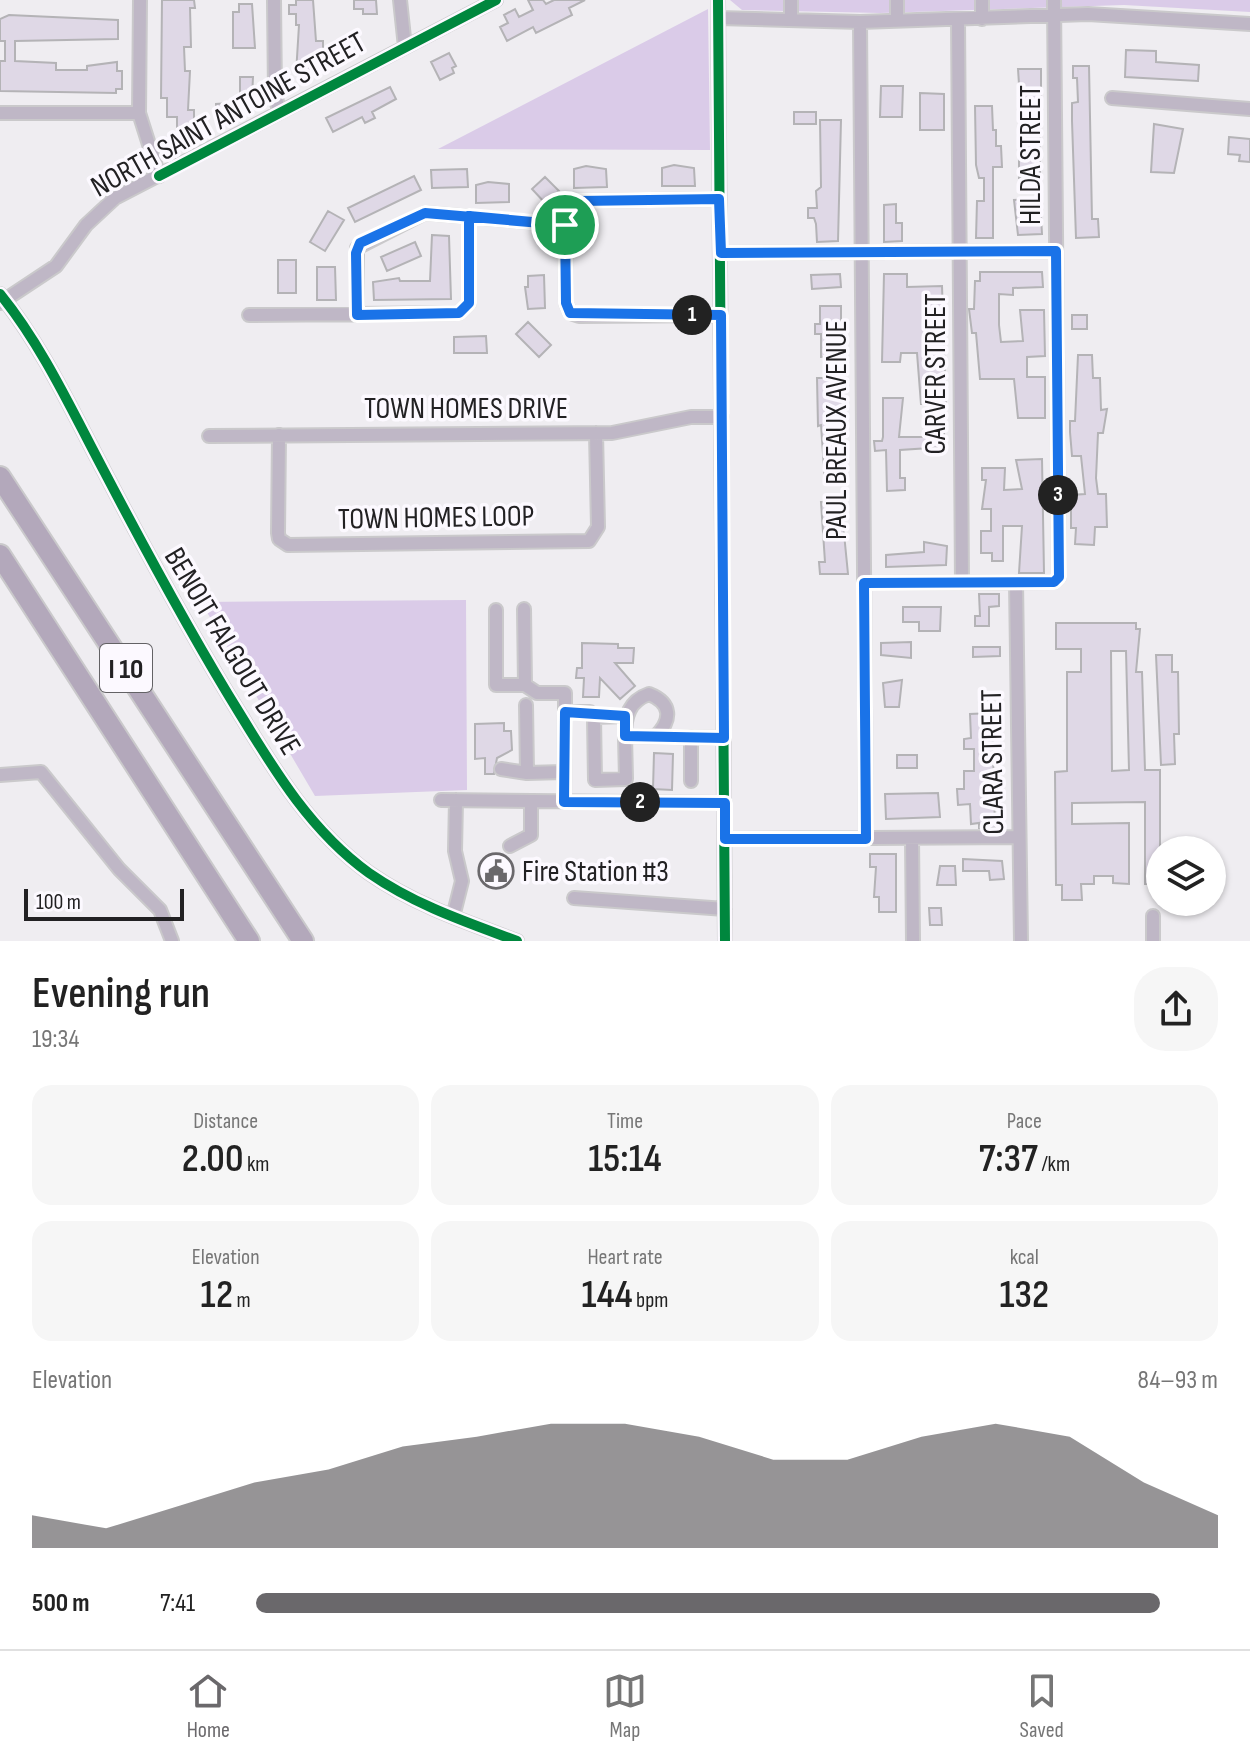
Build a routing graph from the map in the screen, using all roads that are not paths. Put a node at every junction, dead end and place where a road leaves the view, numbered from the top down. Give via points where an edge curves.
1 (140, 0) edge
2 (274, 0) edge
3 (400, 0) edge
4 (496, 0) edge
5 (718, 0) edge
6 (791, 0) edge
7 (897, 0) edge
8 (982, 0) edge
9 (1054, 0) edge
10 (1055, 17) junction
11 (719, 18) junction
12 (982, 19) junction
13 (791, 20) junction
14 (958, 20) junction
15 (897, 21) junction
16 (860, 22) junction
17 (1250, 24) edge
18 (405, 47) junction
19 (1112, 98) dead end
20 (1250, 109) edge
21 (279, 112) junction
22 (0, 113) edge
23 (139, 113) junction
24 (159, 176) junction
25 (719, 199) junction
26 (469, 216) junction
27 (565, 225) junction
28 (960, 251) junction
29 (1056, 251) junction
30 (861, 252) junction
31 (721, 253) junction
32 (2, 299) edge
33 (249, 315) dead end
34 (357, 315) junction
35 (721, 315) junction
36 (722, 417) junction
37 (596, 433) junction
38 (279, 435) junction
39 (209, 436) dead end
40 (0, 477) edge
41 (0, 555) edge
42 (962, 582) junction
43 (1016, 582) junction
44 (864, 583) junction
45 (524, 609) dead end
46 (496, 610) dead end
47 (525, 685) junction
48 (526, 705) dead end
49 (565, 712) junction
50 (625, 716) junction
51 (594, 717) junction
52 (625, 736) junction
53 (656, 736) junction
54 (691, 737) junction
55 (724, 738) junction
56 (501, 769) dead end
57 (564, 772) junction
58 (527, 773) junction
59 (0, 775) edge
60 (691, 781) dead end
61 (441, 800) dead end
62 (456, 800) junction
63 (531, 801) junction
64 (564, 802) junction
65 (725, 803) junction
66 (1019, 837) junction
67 (912, 838) junction
68 (725, 839) junction
69 (866, 839) junction
70 (510, 846) dead end
71 (252, 858) junction
72 (206, 875) junction
73 (574, 898) dead end
74 (725, 909) junction
75 (1153, 916) dead end
76 (453, 917) junction
77 (172, 941) edge
78 (241, 941) edge
79 (249, 941) edge
80 (303, 941) edge
81 (311, 941) edge
82 (517, 941) edge
83 (725, 941) edge
84 (913, 941) edge
85 (1021, 941) edge
86 (1153, 941) edge

1 - 23 street
2 - 21 street
3 - 18 street
4 - 18 street, NORTH SAINT ANTOINE STREET
5 - 11 street
6 - 13 street
7 - 15 street
8 - 12 street
9 - 10 street, HILDA STREET
10 - 12 street
10 - 17 street via 1120,14
10 - 29 street, HILDA STREET
11 - 13 street
11 - 25 street
12 - 14 street
13 - 16 street
14 - 15 street
14 - 28 street, CARVER STREET
15 - 16 street
16 - 30 street, PAUL BREAUX AVENUE
18 - 21 street, NORTH SAINT ANTOINE STREET
19 - 20 street
21 - 24 street, NORTH SAINT ANTOINE STREET
22 - 23 street
23 - 24 street
24 - 32 street, NORTH SAINT ANTOINE STREET via 99,210 56,266
25 - 27 street via 579,201 566,210
25 - 31 street
26 - 27 street
26 - 34 street via 425,213 360,243
26 - 34 street via 465,311
27 - 35 street via 570,313
28 - 29 street
28 - 30 street
28 - 42 street, CARVER STREET
29 - 43 street, HILDA STREET via 1057,580
30 - 31 street
30 - 44 street, PAUL BREAUX AVENUE
31 - 35 street
32 - 76 street, BENOIT FALGOUT DRIVE via 48,366 207,660 289,791 314,823 367,871
33 - 34 street
35 - 36 street
36 - 37 street, TOWN HOMES DRIVE
36 - 55 street
37 - 38 street, TOWN HOMES DRIVE
37 - 38 street, TOWN HOMES LOOP via 598,527 589,541 288,545 278,533
38 - 39 street, TOWN HOMES DRIVE
40 - 71 highway, I 10
41 - 72 highway, I 10
42 - 43 street
42 - 44 street
43 - 66 street, CLARA STREET
44 - 69 street, PAUL BREAUX AVENUE
45 - 47 street
46 - 47 street via 496,685
47 - 49 street via 537,693 565,693
48 - 58 street
49 - 51 street via 590,712
49 - 57 street
50 - 51 street
50 - 52 street
50 - 53 street via 642,696 659,698 668,717
51 - 52 street via 595,780 626,779
52 - 53 street
53 - 54 street
54 - 55 street
54 - 60 street
55 - 65 street
56 - 58 street
57 - 58 street
57 - 64 street
59 - 77 street via 41,772 119,869 160,910
61 - 62 street
62 - 63 street
62 - 76 street via 455,851 462,881
63 - 64 street
63 - 70 street via 531,835
64 - 65 street
65 - 68 street
66 - 67 street
66 - 85 street, CLARA STREET
67 - 69 street
67 - 84 street
68 - 69 street
68 - 74 street
71 - 80 highway, I 10
71 - 81 highway
72 - 78 highway
72 - 79 highway, I 10
73 - 74 street
74 - 83 street
75 - 86 street
76 - 82 street, BENOIT FALGOUT DRIVE

